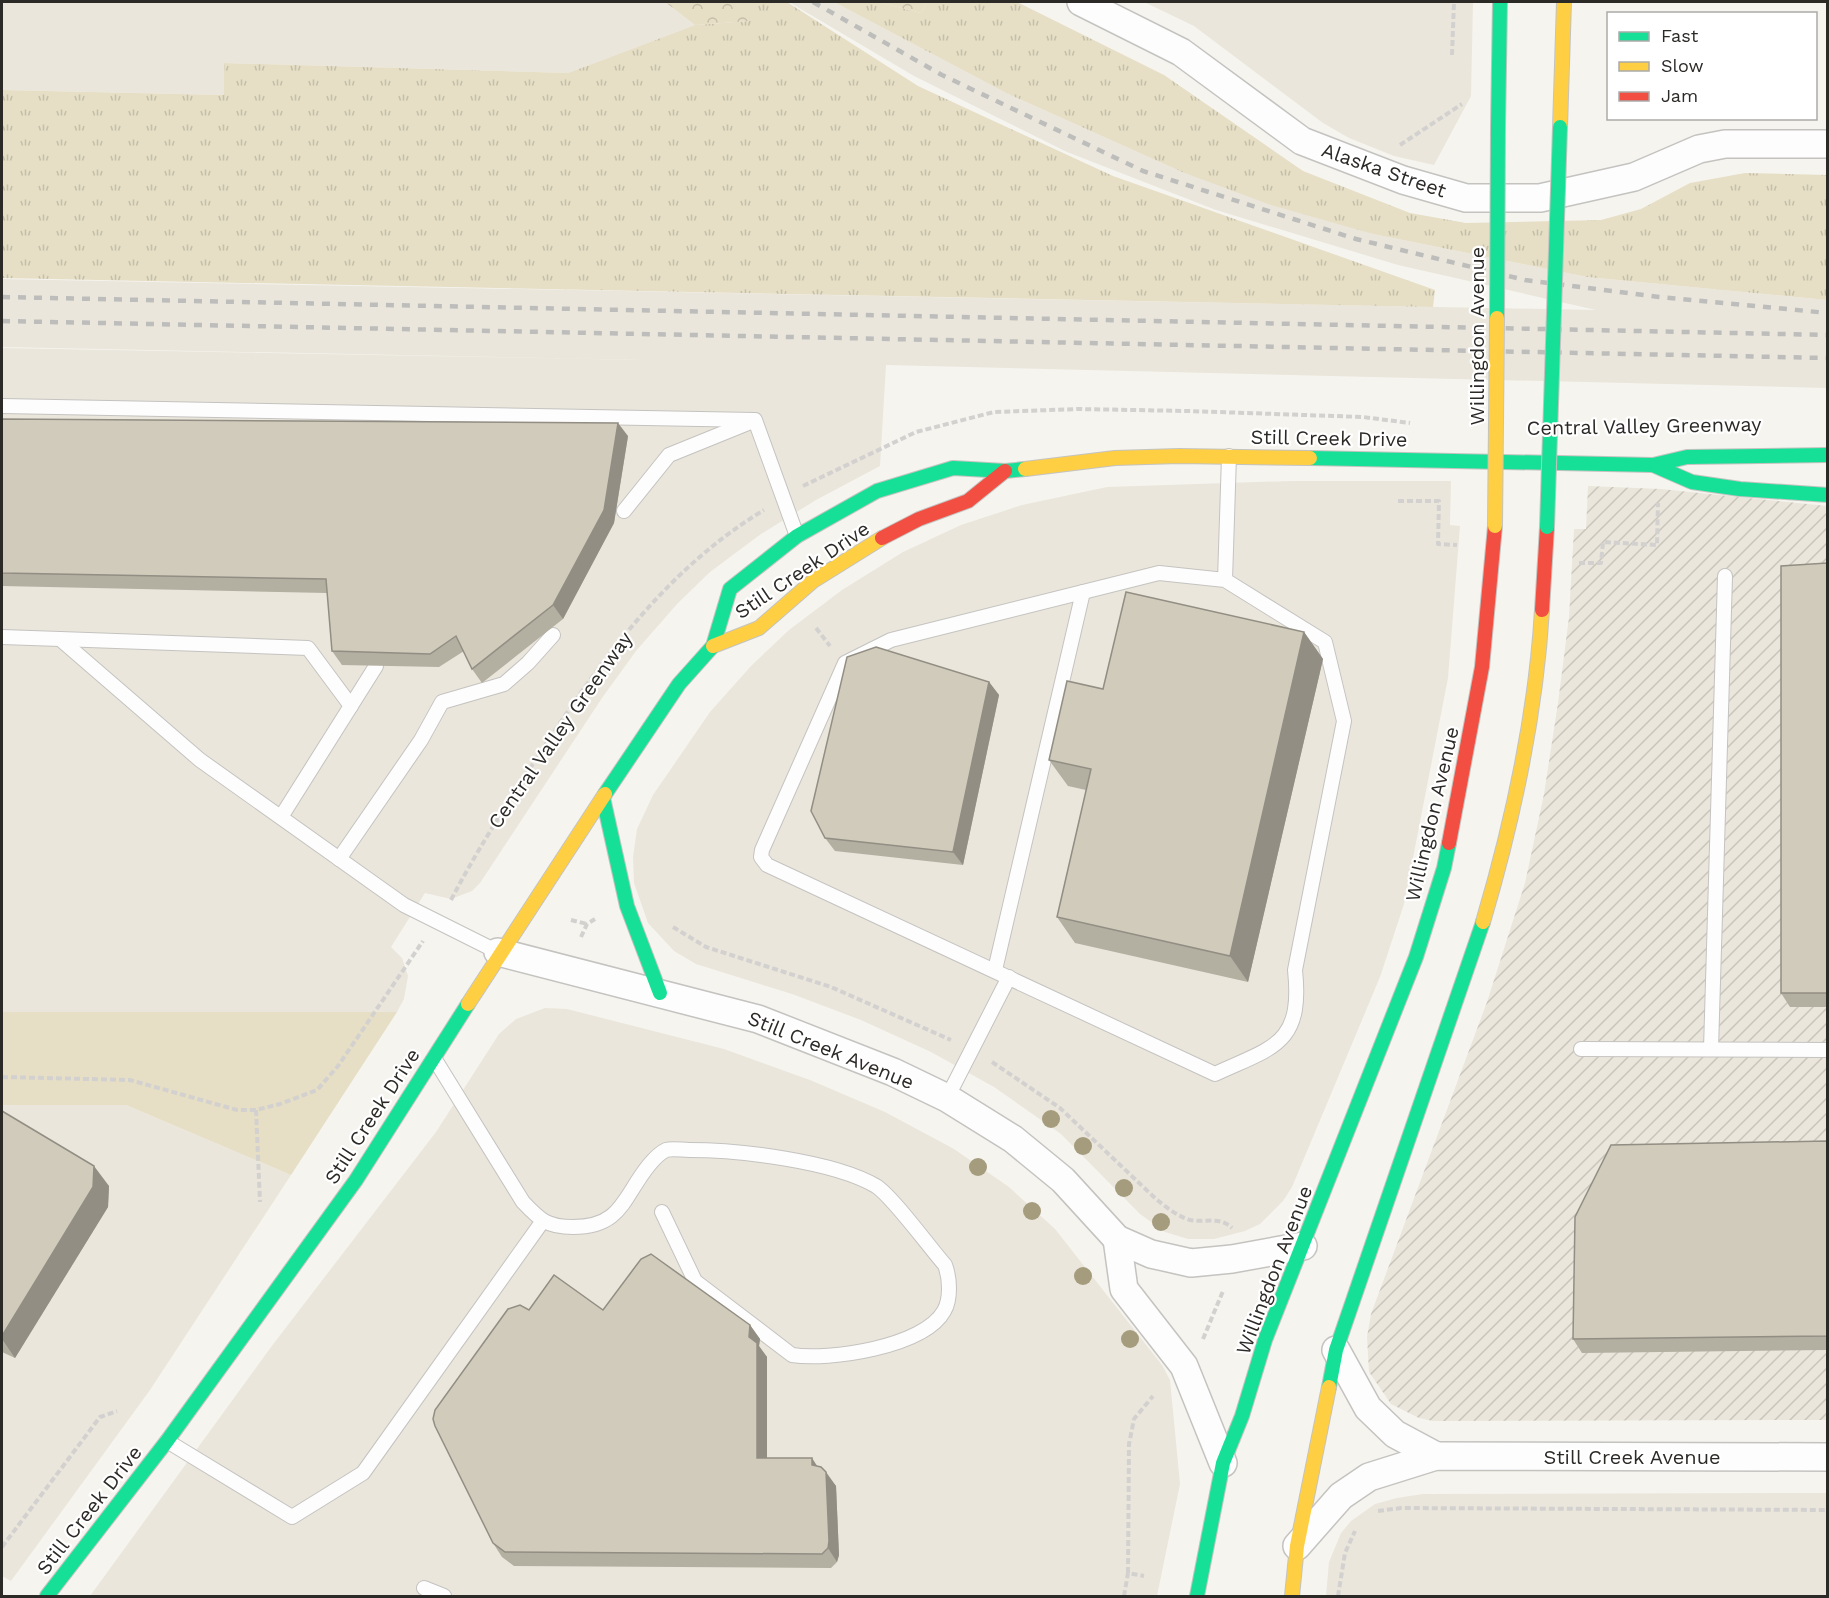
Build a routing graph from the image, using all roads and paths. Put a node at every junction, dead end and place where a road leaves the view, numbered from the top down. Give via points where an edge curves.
1 (1081, 2) edge
2 (1454, 2) edge
3 (1500, 2) edge
4 (1564, 2) edge
5 (1452, 55) dead end
6 (1462, 104) dead end
7 (1827, 144) edge
8 (1399, 145) dead end
9 (2, 406) edge
10 (755, 420) junction
11 (1415, 424) dead end
12 (1827, 455) edge
13 (1229, 456) junction
14 (1653, 465) junction
15 (1005, 471) junction
16 (1827, 495) edge
17 (783, 499) junction
18 (1398, 501) dead end
19 (1658, 501) dead end
20 (624, 511) dead end
21 (797, 536) junction
22 (1457, 545) dead end
23 (1601, 563) dead end
24 (1725, 576) dead end
25 (1225, 580) junction
26 (1083, 592) junction
27 (816, 628) dead end
28 (553, 635) dead end
29 (2, 637) edge
30 (60, 639) junction
31 (827, 642) dead end
32 (713, 646) junction
33 (376, 666) edge
34 (351, 706) junction
35 (603, 798) junction
36 (281, 817) junction
37 (339, 859) junction
38 (452, 899) dead end
39 (571, 920) dead end
40 (581, 937) dead end
41 (498, 952) junction
42 (407, 966) dead end
43 (995, 970) junction
44 (1009, 977) junction
45 (660, 993) junction
46 (1581, 1049) dead end
47 (1711, 1049) junction
48 (1827, 1050) edge
49 (434, 1058) junction
50 (2, 1077) edge
51 (947, 1098) junction
52 (256, 1110) junction
53 (260, 1202) dead end
54 (662, 1212) dead end
55 (542, 1222) junction
56 (1117, 1239) junction
57 (1303, 1246) junction
58 (1226, 1283) dead end
59 (1200, 1346) dead end
60 (1336, 1350) junction
61 (1153, 1395) dead end
62 (117, 1411) dead end
63 (167, 1441) junction
64 (1436, 1456) junction
65 (1827, 1457) edge
66 (1223, 1463) junction
67 (1827, 1510) edge
68 (1372, 1514) dead end
69 (1358, 1525) dead end
70 (1297, 1546) junction
71 (2, 1547) edge
72 (1128, 1573) junction
73 (1144, 1575) dead end
74 (424, 1588) dead end
75 (47, 1596) edge
76 (444, 1596) edge
77 (1124, 1596) edge
78 (1197, 1596) edge
79 (1292, 1596) edge
80 (1338, 1596) edge

1 - 7 street, Alaska Street via 1181,52 1302,141 1403,180 1466,198 1540,198 1634,177 1700,149 1725,144
2 - 5 path
3 - 57 main road, Willingdon Avenue, bridge via 1495,526 1482,667 1444,868 1416,957
4 - 60 main road, bridge via 1539,667 1500,865 1477,945
6 - 8 path
9 - 10 lane
10 - 17 lane
10 - 20 lane via 669,455
11 - 17 path, Central Valley Greenway via 1363,417 1188,411 994,412 916,432 814,479
12 - 14 main road, Still Creek Drive via 1687,457
13 - 14 main road, Still Creek Drive
13 - 15 main road, Still Creek Drive via 1115,458
13 - 25 lane
14 - 16 main road, Still Creek Drive via 1692,482
15 - 21 main road, Still Creek Drive via 953,468 877,491
15 - 32 main road, Still Creek Drive via 968,501 919,519 864,548 813,581 759,628
17 - 21 lane
17 - 38 path, Central Valley Greenway via 749,519 678,574 617,645 481,844
18 - 22 path via 1439,501 1438,544
19 - 23 path via 1656,545 1603,542
21 - 32 main road, Still Creek Drive via 730,589
24 - 47 lane
25 - 26 lane via 1160,573
25 - 44 lane via 1326,642 1344,721 1296,970 1298,994 1292,1024 1277,1045 1215,1074
26 - 43 lane
26 - 43 lane via 891,639 845,663 762,850 761,857 767,865
27 - 31 path
28 - 37 lane via 504,684 442,702 421,740
29 - 30 lane
30 - 34 lane via 308,648
30 - 36 lane via 200,760
32 - 35 main road, Still Creek Drive via 679,684
33 - 34 lane
34 - 36 lane
35 - 41 main road, Still Creek Drive
35 - 45 main road via 627,906
36 - 37 lane
37 - 41 lane via 404,905
39 - 40 path via 587,924
41 - 45 street, Still Creek Avenue
41 - 49 main road, Still Creek Drive
42 - 52 path via 338,1066 316,1089
43 - 44 lane
44 - 51 lane
45 - 51 street, Still Creek Avenue via 758,1019 813,1039
46 - 47 lane
47 - 48 lane
49 - 55 lane via 523,1202
49 - 63 main road, Still Creek Drive via 356,1179
50 - 52 path via 130,1080 219,1106
51 - 56 street, Still Creek Avenue via 1013,1139 1062,1180
52 - 53 path
54 - 55 lane via 695,1281 792,1355 811,1358 861,1351 926,1329 944,1311 949,1276 945,1265 878,1188 858,1178 802,1163 730,1150 667,1150 656,1156 620,1210 606,1222 588,1227
55 - 63 lane via 363,1473 292,1517
56 - 57 street, Still Creek Avenue via 1151,1254 1191,1263
56 - 66 street via 1124,1289 1184,1366
57 - 66 main road, Willingdon Avenue via 1265,1340
58 - 59 path
60 - 64 street, Still Creek Avenue via 1368,1408 1395,1434
60 - 70 main road
61 - 72 path via 1134,1419 1129,1444
62 - 71 path via 100,1417
63 - 75 main road, Still Creek Drive
64 - 65 street, Still Creek Avenue
64 - 70 street, Still Creek Avenue via 1369,1477 1341,1496
66 - 78 main road, Willingdon Avenue
67 - 68 path via 1401,1508
69 - 80 path via 1345,1553
70 - 79 main road
72 - 73 path
72 - 77 path
74 - 76 lane

